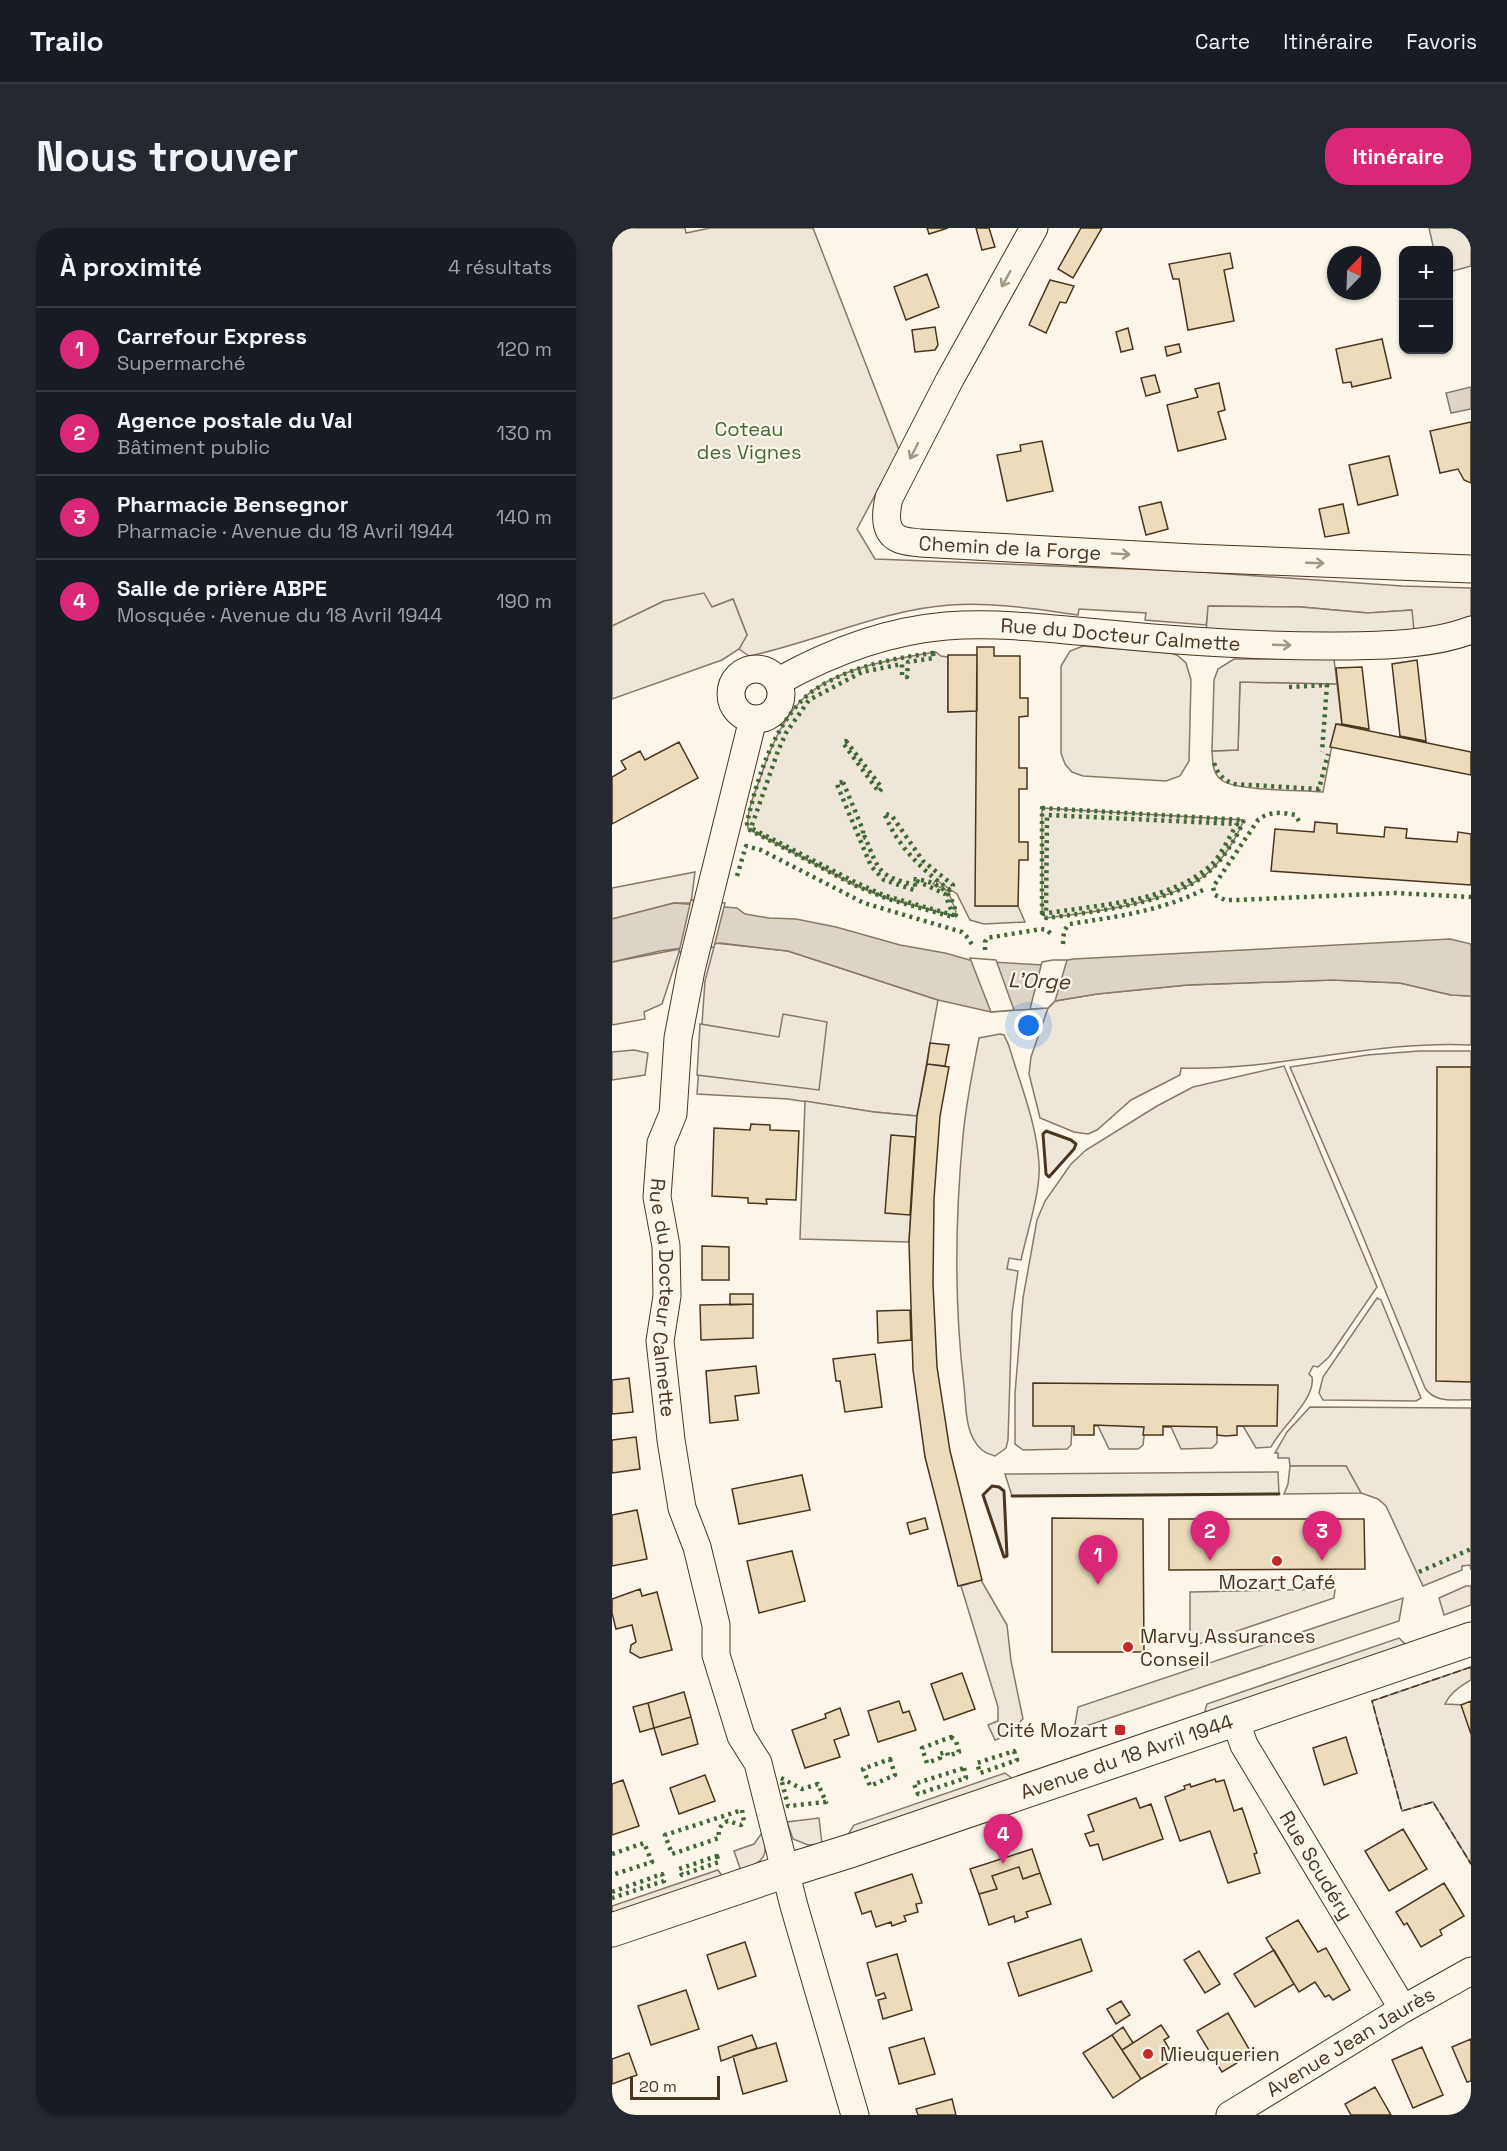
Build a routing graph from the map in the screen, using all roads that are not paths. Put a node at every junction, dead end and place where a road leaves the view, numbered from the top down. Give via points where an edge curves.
1 (1034, 228) edge
2 (1471, 569) edge
3 (1471, 630) edge
4 (778, 681) junction
5 (753, 719) junction
6 (1471, 1639) edge
7 (1235, 1719) junction
8 (786, 1870) junction
9 (612, 1930) edge
10 (1471, 1971) edge
11 (1403, 2009) junction
12 (855, 2115) edge
13 (1230, 2115) edge

1 -> 2 street, Chemin de la Forge via 889,498 885,514 893,534 900,540 1193,558
4 -> 3 street, Rue du Docteur Calmette via 857,644 944,627 1007,625 1202,642 1301,646 1415,642
4 - 5 street via 780,705 768,716
4 - 5 street via 757,668 735,680 733,704 745,717
5 - 8 street, Rue du Docteur Calmette via 691,970 678,1038 673,1114 661,1143 657,1197 666,1246 668,1296 660,1341 682,1508 697,1547 716,1625 716,1655 741,1737 758,1763
6 - 7 street, Avenue du 18 Avril 1944
7 - 8 street, Avenue du 18 Avril 1944
7 - 11 street, Rue Scudéry via 1244,1745
8 - 9 street, Avenue du 18 Avril 1944
8 - 12 street, Rue du Docteur Calmette
10 - 11 street, Avenue Jean Jaurès
11 - 13 street, Avenue Jean Jaurès

